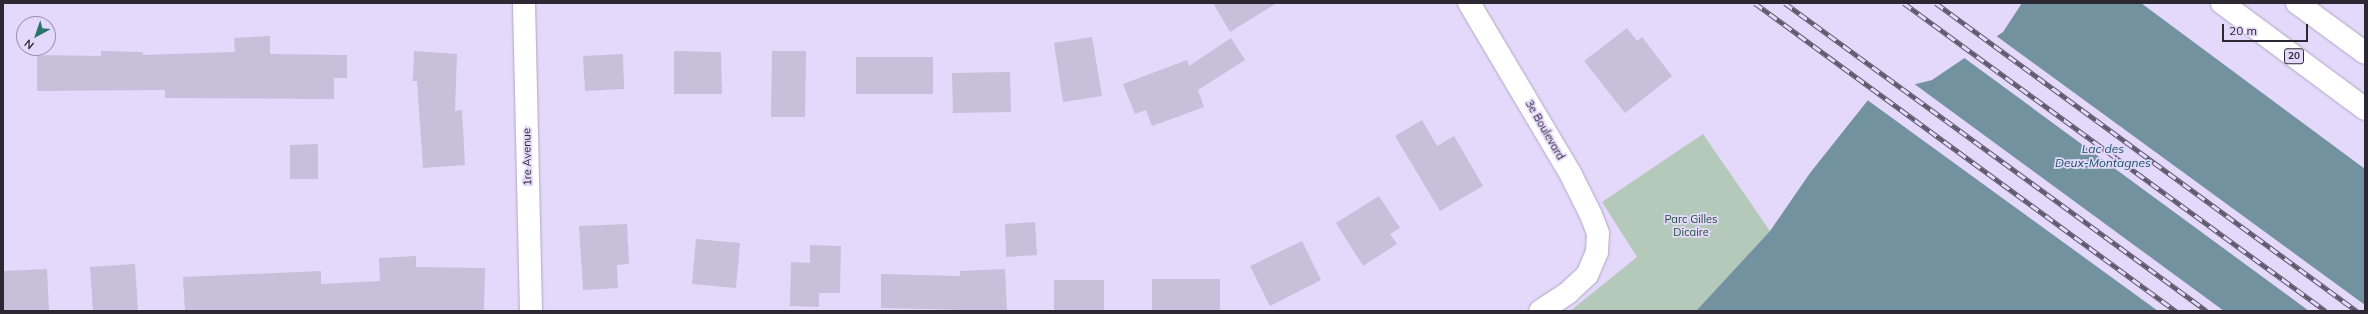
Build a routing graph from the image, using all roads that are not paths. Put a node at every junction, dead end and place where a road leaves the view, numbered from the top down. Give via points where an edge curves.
1 (524, 3) edge
2 (1469, 3) edge
3 (2222, 3) edge
4 (2297, 3) edge
5 (2365, 53) edge
6 (2365, 109) edge
7 (531, 311) edge
8 (1540, 311) edge

1 - 7 main road, 1re Avenue
2 - 8 main road, 3e Boulevard via 1542,125 1591,215 1598,234 1597,252 1587,275 1568,293
3 - 6 main road, 20
4 - 5 main road

